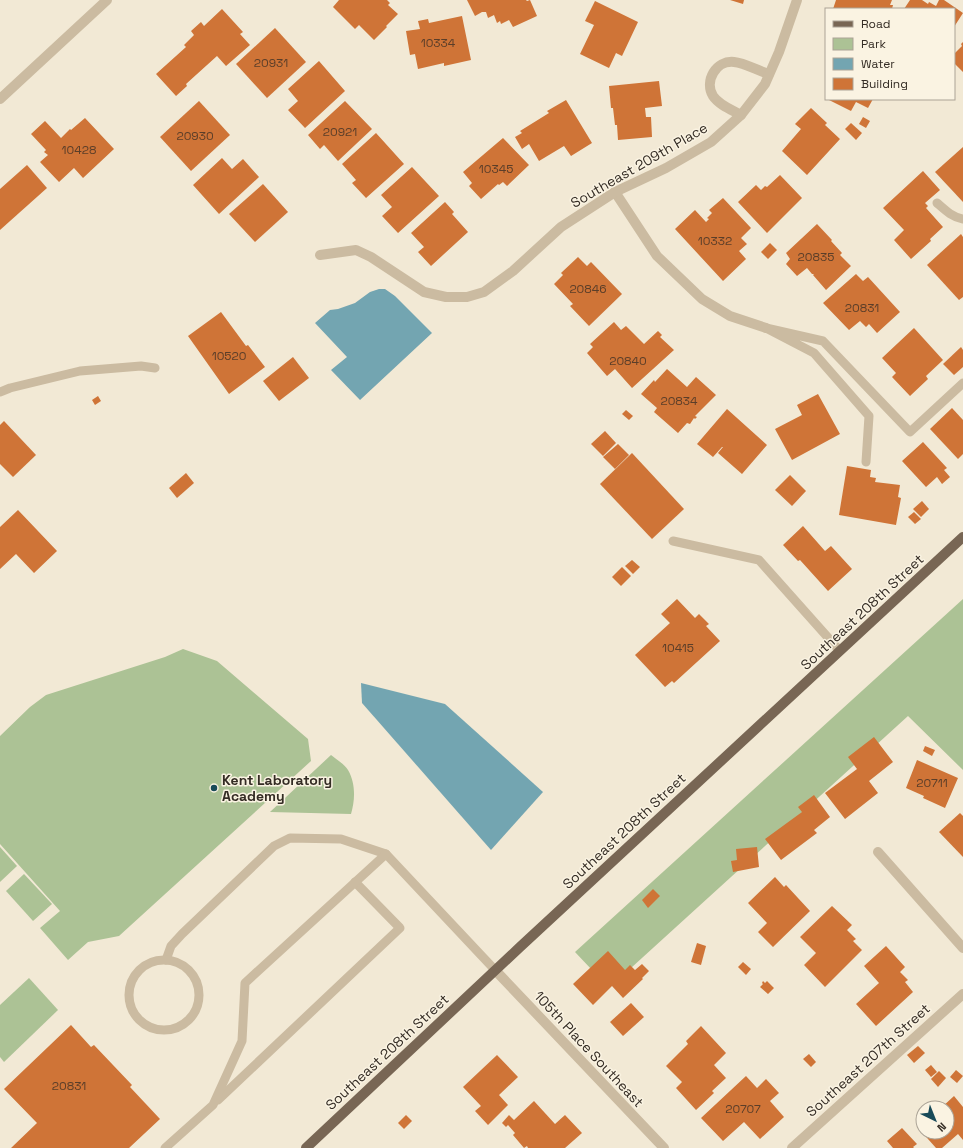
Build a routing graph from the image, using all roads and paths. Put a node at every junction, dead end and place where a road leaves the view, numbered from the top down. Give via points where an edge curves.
1 (107, 0) edge
2 (797, 0) edge
3 (769, 74) junction
4 (0, 99) edge
5 (741, 115) junction
6 (615, 192) junction
7 (937, 203) dead end
8 (963, 219) edge
9 (320, 255) dead end
10 (766, 328) junction
11 (155, 368) dead end
12 (963, 383) edge
13 (0, 392) edge
14 (866, 462) dead end
15 (963, 537) edge
16 (673, 541) dead end
17 (840, 651) junction
18 (878, 852) dead end
19 (386, 854) junction
20 (355, 882) junction
21 (963, 948) edge
22 (166, 960) junction
23 (495, 970) junction
24 (963, 994) edge
25 (213, 1105) junction
26 (165, 1148) edge
27 (306, 1148) edge
28 (664, 1148) edge
29 (792, 1148) edge

1 - 4 street
2 - 3 street, Southeast 209th Place
3 - 5 street, Southeast 209th Place via 765,84
3 - 5 street via 735,62 726,62 713,73 710,81 714,97
5 - 6 street, Southeast 209th Place via 711,142 666,168
6 - 9 street, Southeast 209th Place via 561,227 513,271 484,292 467,297 446,297 424,292 356,250
6 - 10 street via 657,256 702,299 730,316
7 - 8 lane via 947,212
10 - 12 lane via 823,341 910,432
10 - 14 lane via 814,353 869,416
11 - 13 lane via 141,366 80,371
15 - 17 main road, Southeast 208th Street
16 - 17 lane via 759,560
17 - 23 main road, Southeast 208th Street
18 - 21 street
19 - 20 lane
19 - 22 lane via 341,839 290,838 274,846 182,934 171,946
19 - 23 lane
20 - 25 lane via 245,983 242,1041
20 - 25 lane via 400,928
22 - 22 lane via 155,961 145,966 131,982 128,993 129,1004 141,1022 150,1028 172,1030 190,1018 199,998 198,987 186,968
23 - 27 main road, Southeast 208th Street
23 - 28 street, 105th Place Southeast
24 - 29 street, Southeast 207th Street
25 - 26 lane

